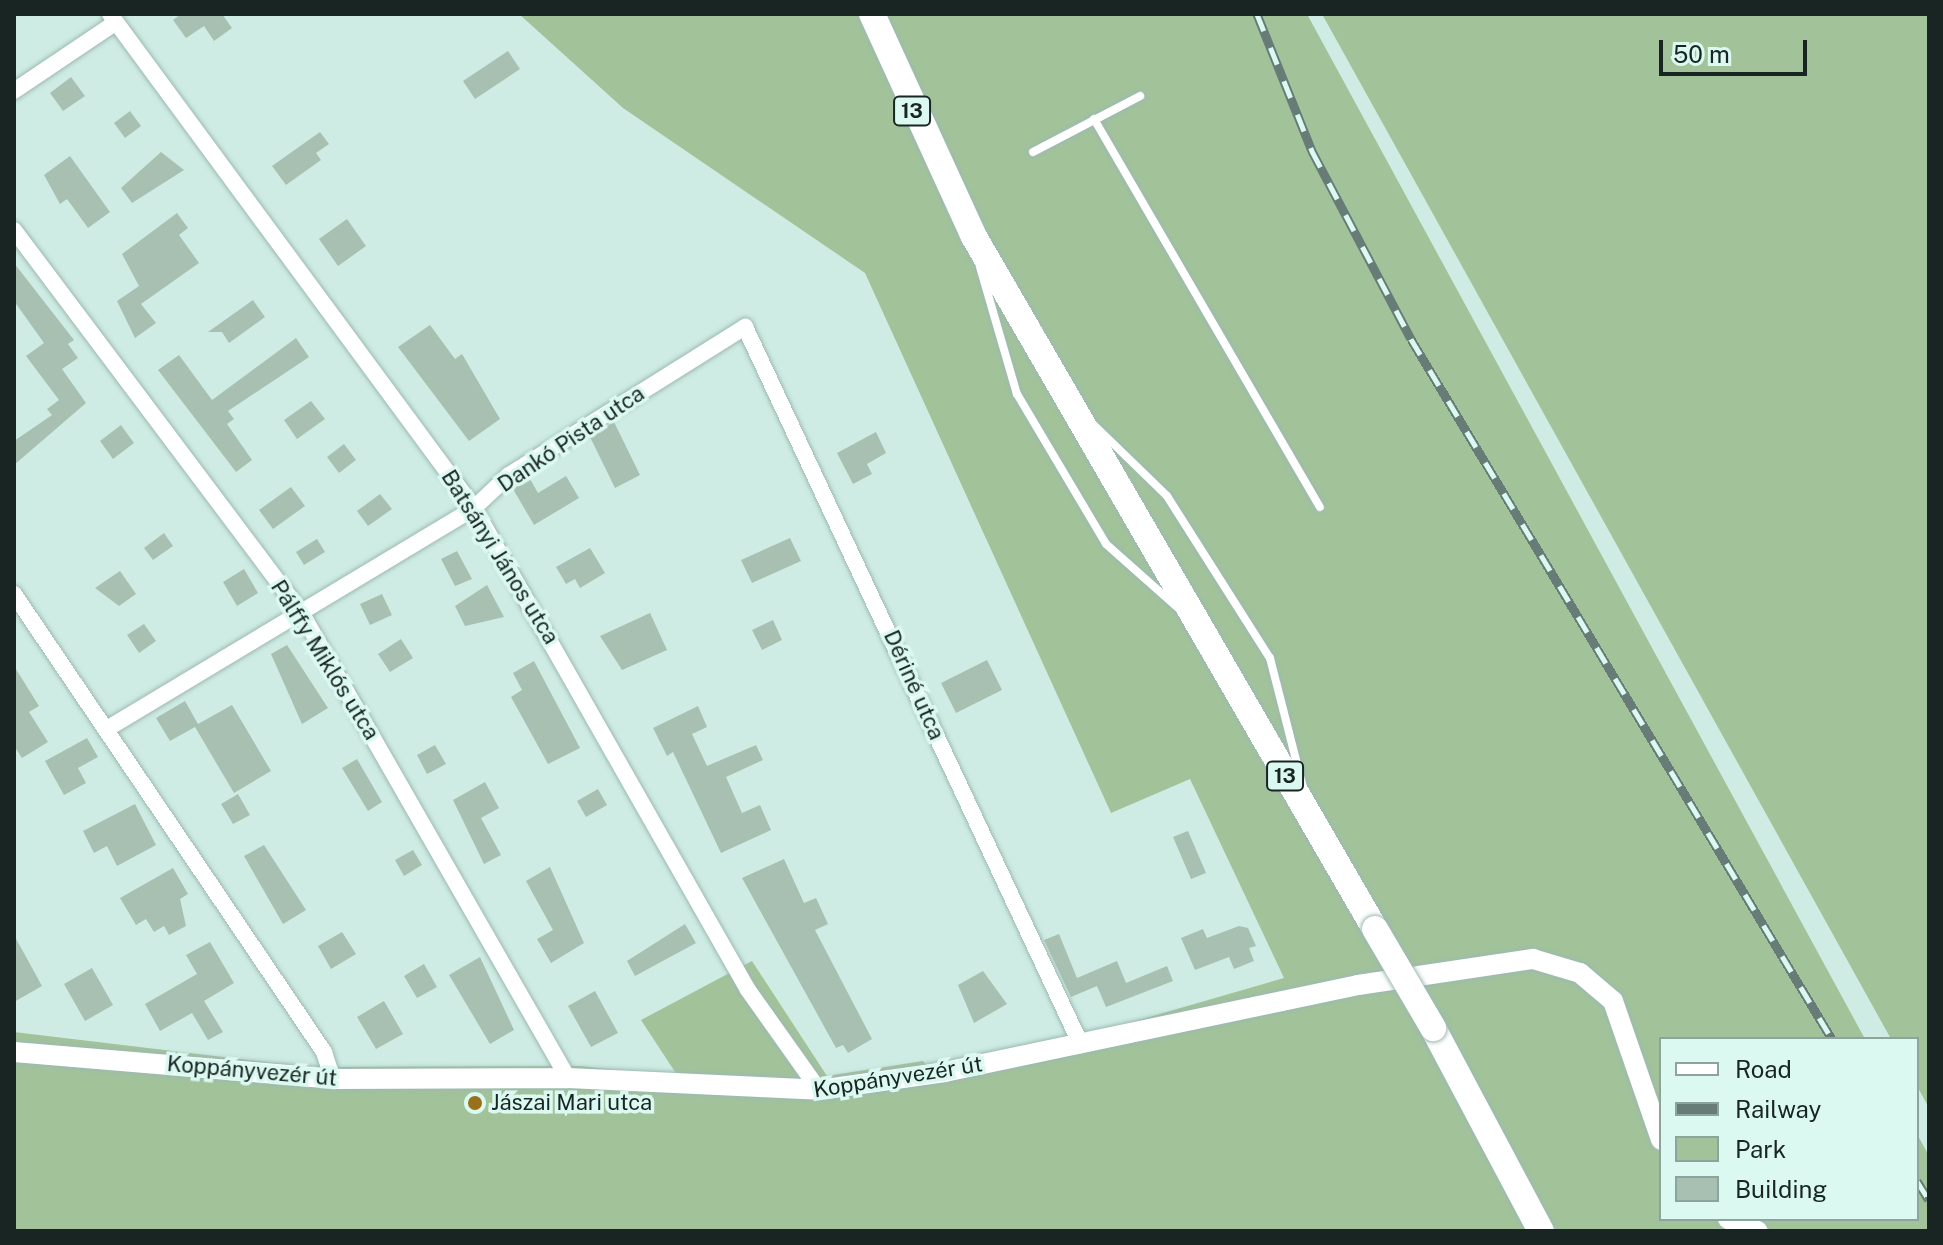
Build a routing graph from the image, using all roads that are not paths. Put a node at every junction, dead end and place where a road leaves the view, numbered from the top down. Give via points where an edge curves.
1 (872, 14) edge
2 (111, 20) edge
3 (14, 91) edge
4 (1140, 96) dead end
5 (1094, 119) junction
6 (1033, 152) dead end
7 (14, 230) edge
8 (973, 235) junction
9 (745, 327) joint
10 (1073, 409) junction
11 (1320, 507) dead end
12 (474, 508) junction
13 (14, 594) edge
14 (302, 614) junction
15 (1198, 622) junction
16 (110, 727) junction
17 (1304, 808) junction
18 (1081, 1045) junction
19 (14, 1052) edge
20 (568, 1078) junction
21 (333, 1079) junction
22 (819, 1090) junction
23 (1659, 1134) edge
24 (1733, 1221) edge
25 (1541, 1231) edge
26 (1758, 1231) edge

1 - 8 main road, 13
2 - 3 street
2 - 12 street, Batsányi János utca
4 - 5 lane
5 - 6 lane
5 - 11 lane
7 - 14 street, Pálffy Miklós utca
8 - 10 main road, 13
8 - 15 lane via 992,328 1017,394 1106,544
9 - 12 street, Dankó Pista utca via 509,475
9 - 18 street, Dériné utca
10 - 15 main road, 13
10 - 17 lane via 1167,496 1270,658 1302,764
12 - 14 street, Dankó Pista utca
12 - 22 street, Batsányi János utca via 748,990
13 - 16 street
14 - 16 street, Dankó Pista utca
14 - 20 street, Pálffy Miklós utca
15 - 17 main road, 13
16 - 21 street via 324,1052
17 - 25 main road, 13, bridge via 1433,1028
18 - 22 street, Koppányvezér út
18 - 23 street, Koppányvezér út via 1358,985 1533,959 1580,973 1613,1001
19 - 21 street, Koppányvezér út
20 - 21 street, Koppányvezér út
20 - 22 street, Koppányvezér út
24 - 26 street

